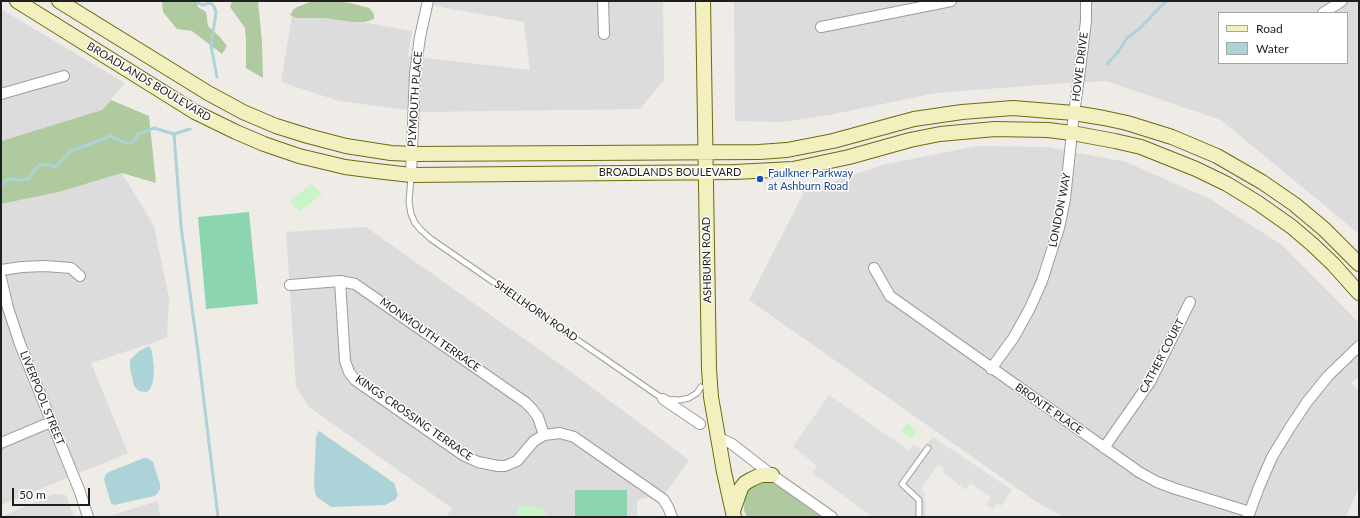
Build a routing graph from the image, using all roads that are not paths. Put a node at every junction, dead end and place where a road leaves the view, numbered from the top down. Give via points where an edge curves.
1 (17, 1) edge
2 (59, 1) edge
3 (428, 1) edge
4 (603, 1) edge
5 (703, 1) edge
6 (951, 1) edge
7 (1086, 1) edge
8 (1342, 1) edge
9 (1325, 12) edge
10 (821, 27) dead end
11 (604, 34) dead end
12 (64, 76) dead end
13 (1, 94) edge
14 (1074, 113) junction
15 (1072, 133) junction
16 (705, 151) junction
17 (412, 154) junction
18 (705, 171) junction
19 (411, 175) junction
20 (1359, 264) edge
21 (874, 268) dead end
22 (1, 270) edge
23 (80, 276) dead end
24 (1, 278) edge
25 (340, 281) junction
26 (290, 285) dead end
27 (1359, 293) edge
28 (1190, 302) dead end
29 (1359, 346) edge
30 (991, 369) junction
31 (701, 387) dead end
32 (664, 399) junction
33 (52, 422) junction
34 (700, 424) dead end
35 (544, 435) junction
36 (718, 439) junction
37 (1, 443) edge
38 (928, 448) dead end
39 (1104, 448) junction
40 (772, 475) junction
41 (734, 514) edge
42 (1249, 514) edge
43 (88, 517) edge
44 (672, 517) edge
45 (832, 517) edge
46 (919, 517) edge

1 - 19 main road, BROADLANDS BOULEVARD via 195,112 264,144 345,167
2 - 17 main road, BROADLANDS BOULEVARD via 208,93 244,112 308,136 346,146
3 - 17 street, PLYMOUTH PLACE via 415,73
4 - 11 street
5 - 16 main road, ASHBURN ROAD
6 - 10 street
7 - 14 street, HOWE DRIVE
8 - 9 street
12 - 13 street
14 - 15 street, HOWE DRIVE
14 - 16 main road, BROADLANDS BOULEVARD via 1013,108 984,109 940,114 787,150
14 - 20 main road via 1148,129 1217,156 1294,204
15 - 18 main road, BROADLANDS BOULEVARD via 1019,129 967,131 910,140 843,159 793,169
15 - 27 main road, BROADLANDS BOULEVARD via 1141,147 1227,184 1258,202 1292,228 1333,264
15 - 30 street, LONDON WAY via 1065,199 1051,258 1030,308 1014,337
16 - 17 main road, BROADLANDS BOULEVARD
16 - 18 main road, ASHBURN ROAD
17 - 19 street, PLYMOUTH PLACE
18 - 19 main road, BROADLANDS BOULEVARD
18 - 36 main road, ASHBURN ROAD via 709,369
19 - 32 lane, SHELLHORN ROAD via 411,214 421,230
21 - 30 street, BRONTE PLACE via 890,296
22 - 23 street via 64,267 71,268
24 - 33 street, LIVERPOOL STREET via 20,344
25 - 26 street, MONMOUTH TERRACE
25 - 35 street, MONMOUTH TERRACE via 355,284 371,293 525,402 538,417
25 - 35 street, KINGS CROSSING TERRACE via 345,361 348,372 355,380 463,455 478,462 498,466 512,464 534,441
28 - 39 street, CATHER COURT via 1150,382
29 - 42 street via 1328,376 1288,429 1270,463
30 - 39 street, BRONTE PLACE
31 - 32 lane via 689,398
32 - 34 street, SHELLHORN ROAD
33 - 37 street
33 - 43 street, LIVERPOOL STREET
35 - 44 street via 560,433 574,437 663,499
36 - 40 street via 732,444
36 - 41 main road, ASHBURN ROAD
38 - 46 lane via 902,484 919,500
39 - 42 street, BRONTE PLACE via 1157,482
40 - 41 main road via 752,479 740,488
40 - 45 street

